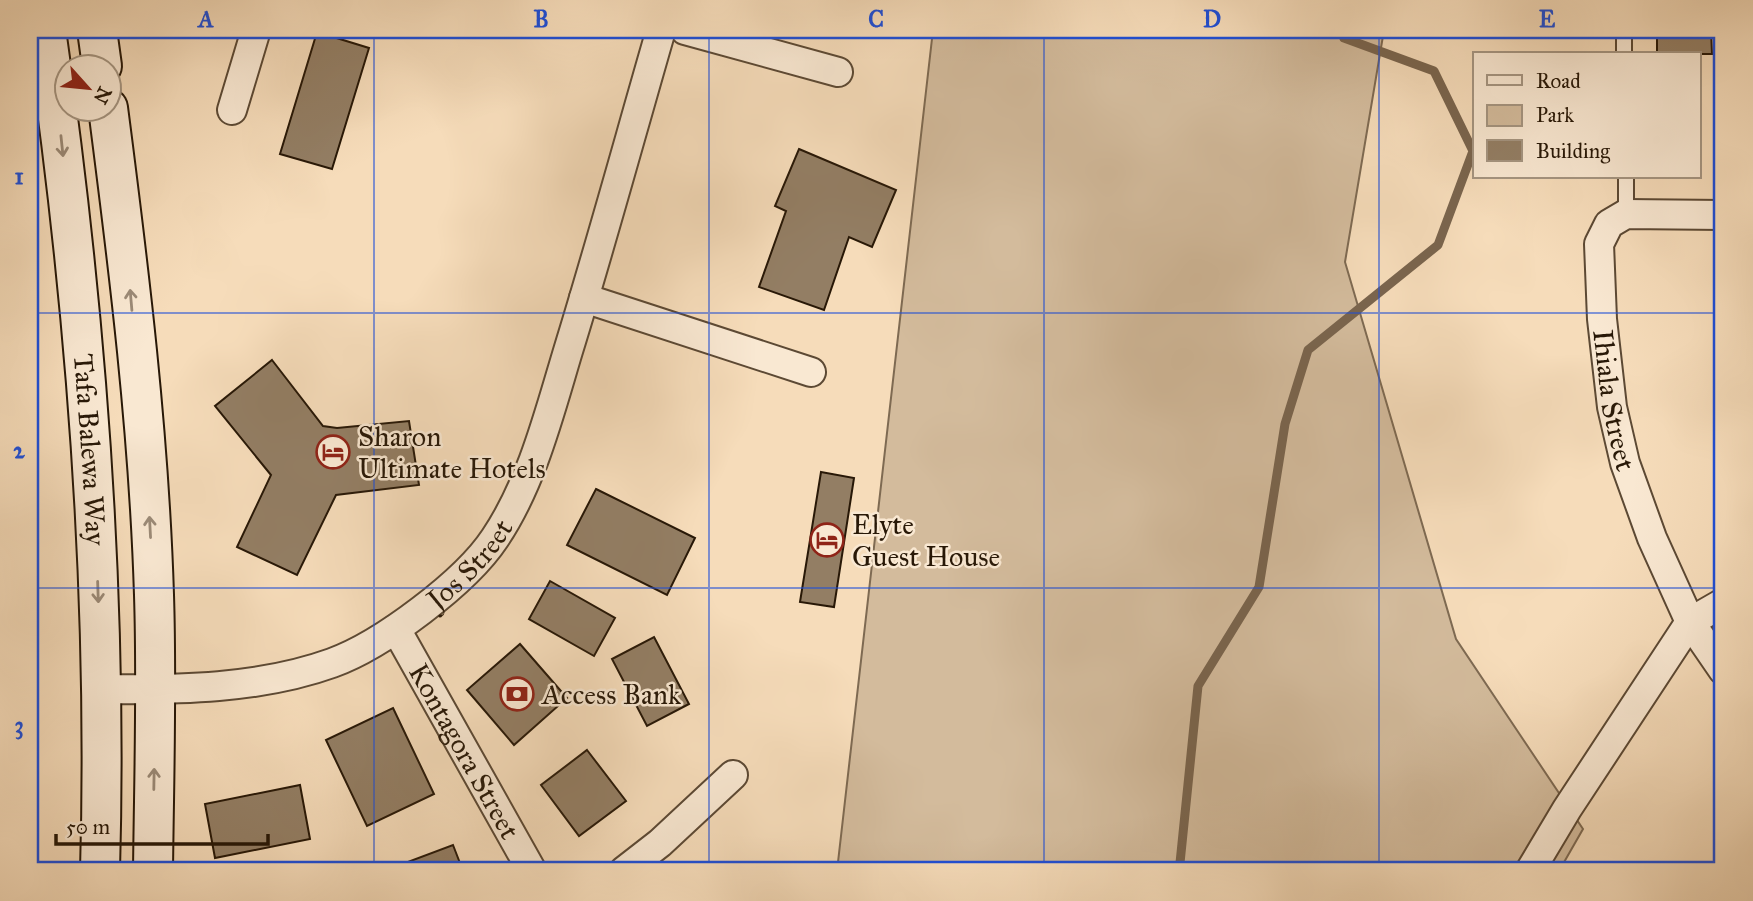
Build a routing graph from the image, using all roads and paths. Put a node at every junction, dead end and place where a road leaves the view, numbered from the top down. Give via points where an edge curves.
1 (46, 30) edge
2 (97, 30) edge
3 (256, 30) edge
4 (661, 30) edge
5 (685, 30) edge
6 (1624, 30) edge
7 (100, 52) edge
8 (1624, 52) edge
9 (838, 72) dead end
10 (232, 110) dead end
11 (110, 122) edge
12 (1626, 178) edge
13 (1626, 214) junction
14 (1723, 215) edge
15 (584, 298) junction
16 (811, 372) dead end
17 (1723, 603) edge
18 (1690, 622) junction
19 (396, 629) junction
20 (1723, 670) edge
21 (102, 690) junction
22 (155, 690) junction
23 (733, 775) dead end
24 (100, 871) edge
25 (153, 871) edge
26 (533, 871) edge
27 (624, 871) edge
28 (1530, 871) edge

1 -> 21 main road, Tafa Balewa Way via 93,478
2 - 7 main road
3 - 10 street
4 - 15 street, Jos Street
5 - 9 street
6 - 8 lane
22 -> 11 main road, Tafa Balewa Way via 147,465
12 - 13 lane
13 - 14 street
13 - 18 street, Ihiala Street via 1609,224 1599,244 1612,407 1625,463 1652,538
15 - 16 street
15 - 19 street, Jos Street via 521,491 495,539 456,581
17 - 18 street
18 - 20 street, Ihiala Street
18 - 28 street
19 - 22 street, Jos Street via 334,662 260,682
19 - 26 street, Kontagora Street
21 - 22 street, Jos Street
21 - 24 main road, Tafa Balewa Way
25 -> 22 main road, Tafa Balewa Way
23 - 27 street

